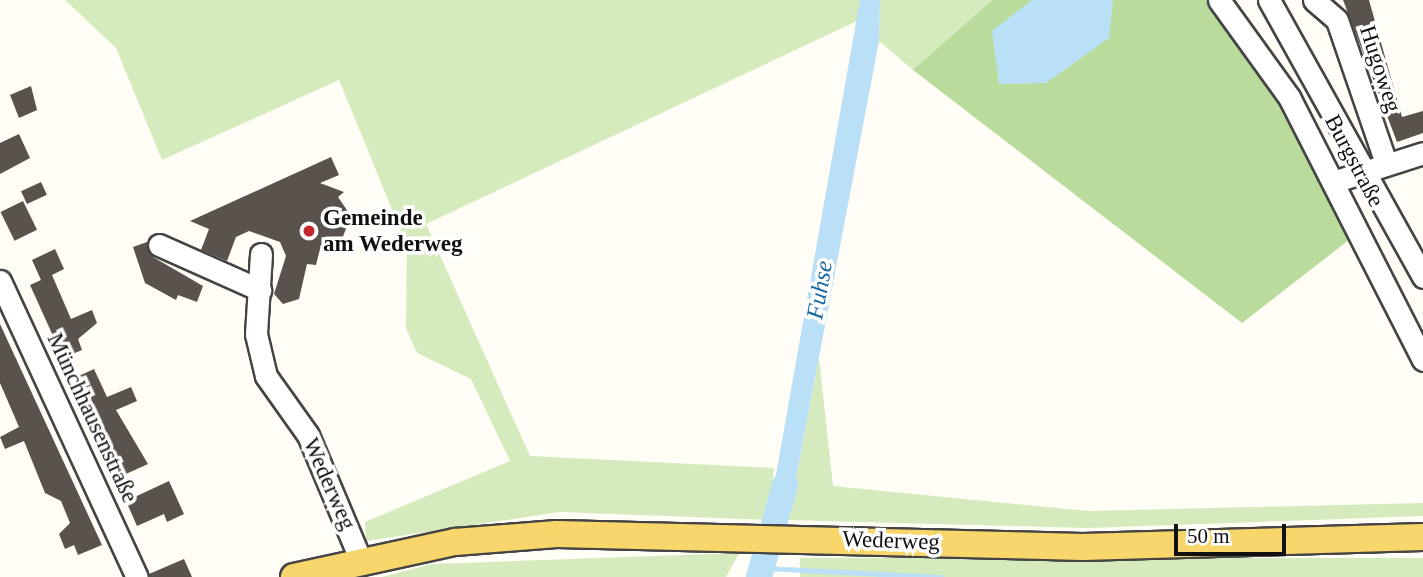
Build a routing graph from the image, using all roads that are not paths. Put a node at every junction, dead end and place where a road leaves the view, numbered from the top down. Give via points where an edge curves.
1 (1219, 0) edge
2 (1269, 0) edge
3 (1314, 0) edge
4 (1423, 153) edge
5 (1377, 166) junction
6 (1336, 181) junction
7 (159, 245) dead end
8 (261, 254) dead end
9 (1423, 278) edge
10 (0, 281) edge
11 (260, 290) junction
12 (1423, 360) edge
13 (1423, 537) edge
14 (360, 559) junction
15 (137, 577) edge
16 (294, 577) edge

1 - 6 street, Burgstraße via 1289,97
2 - 5 street, Burgstraße
3 - 5 street, Hugoweg via 1337,20
4 - 5 street
5 - 6 street
5 - 9 street, Burgstraße
6 - 12 street, Burgstraße
7 - 11 street
8 - 11 street, Wederweg
10 - 15 street, Münchhausenstraße
11 - 14 street, Wederweg via 256,334 266,376 308,435
13 - 14 main road, Wederweg via 1083,547 696,534 468,541
14 - 16 main road, Wederweg

